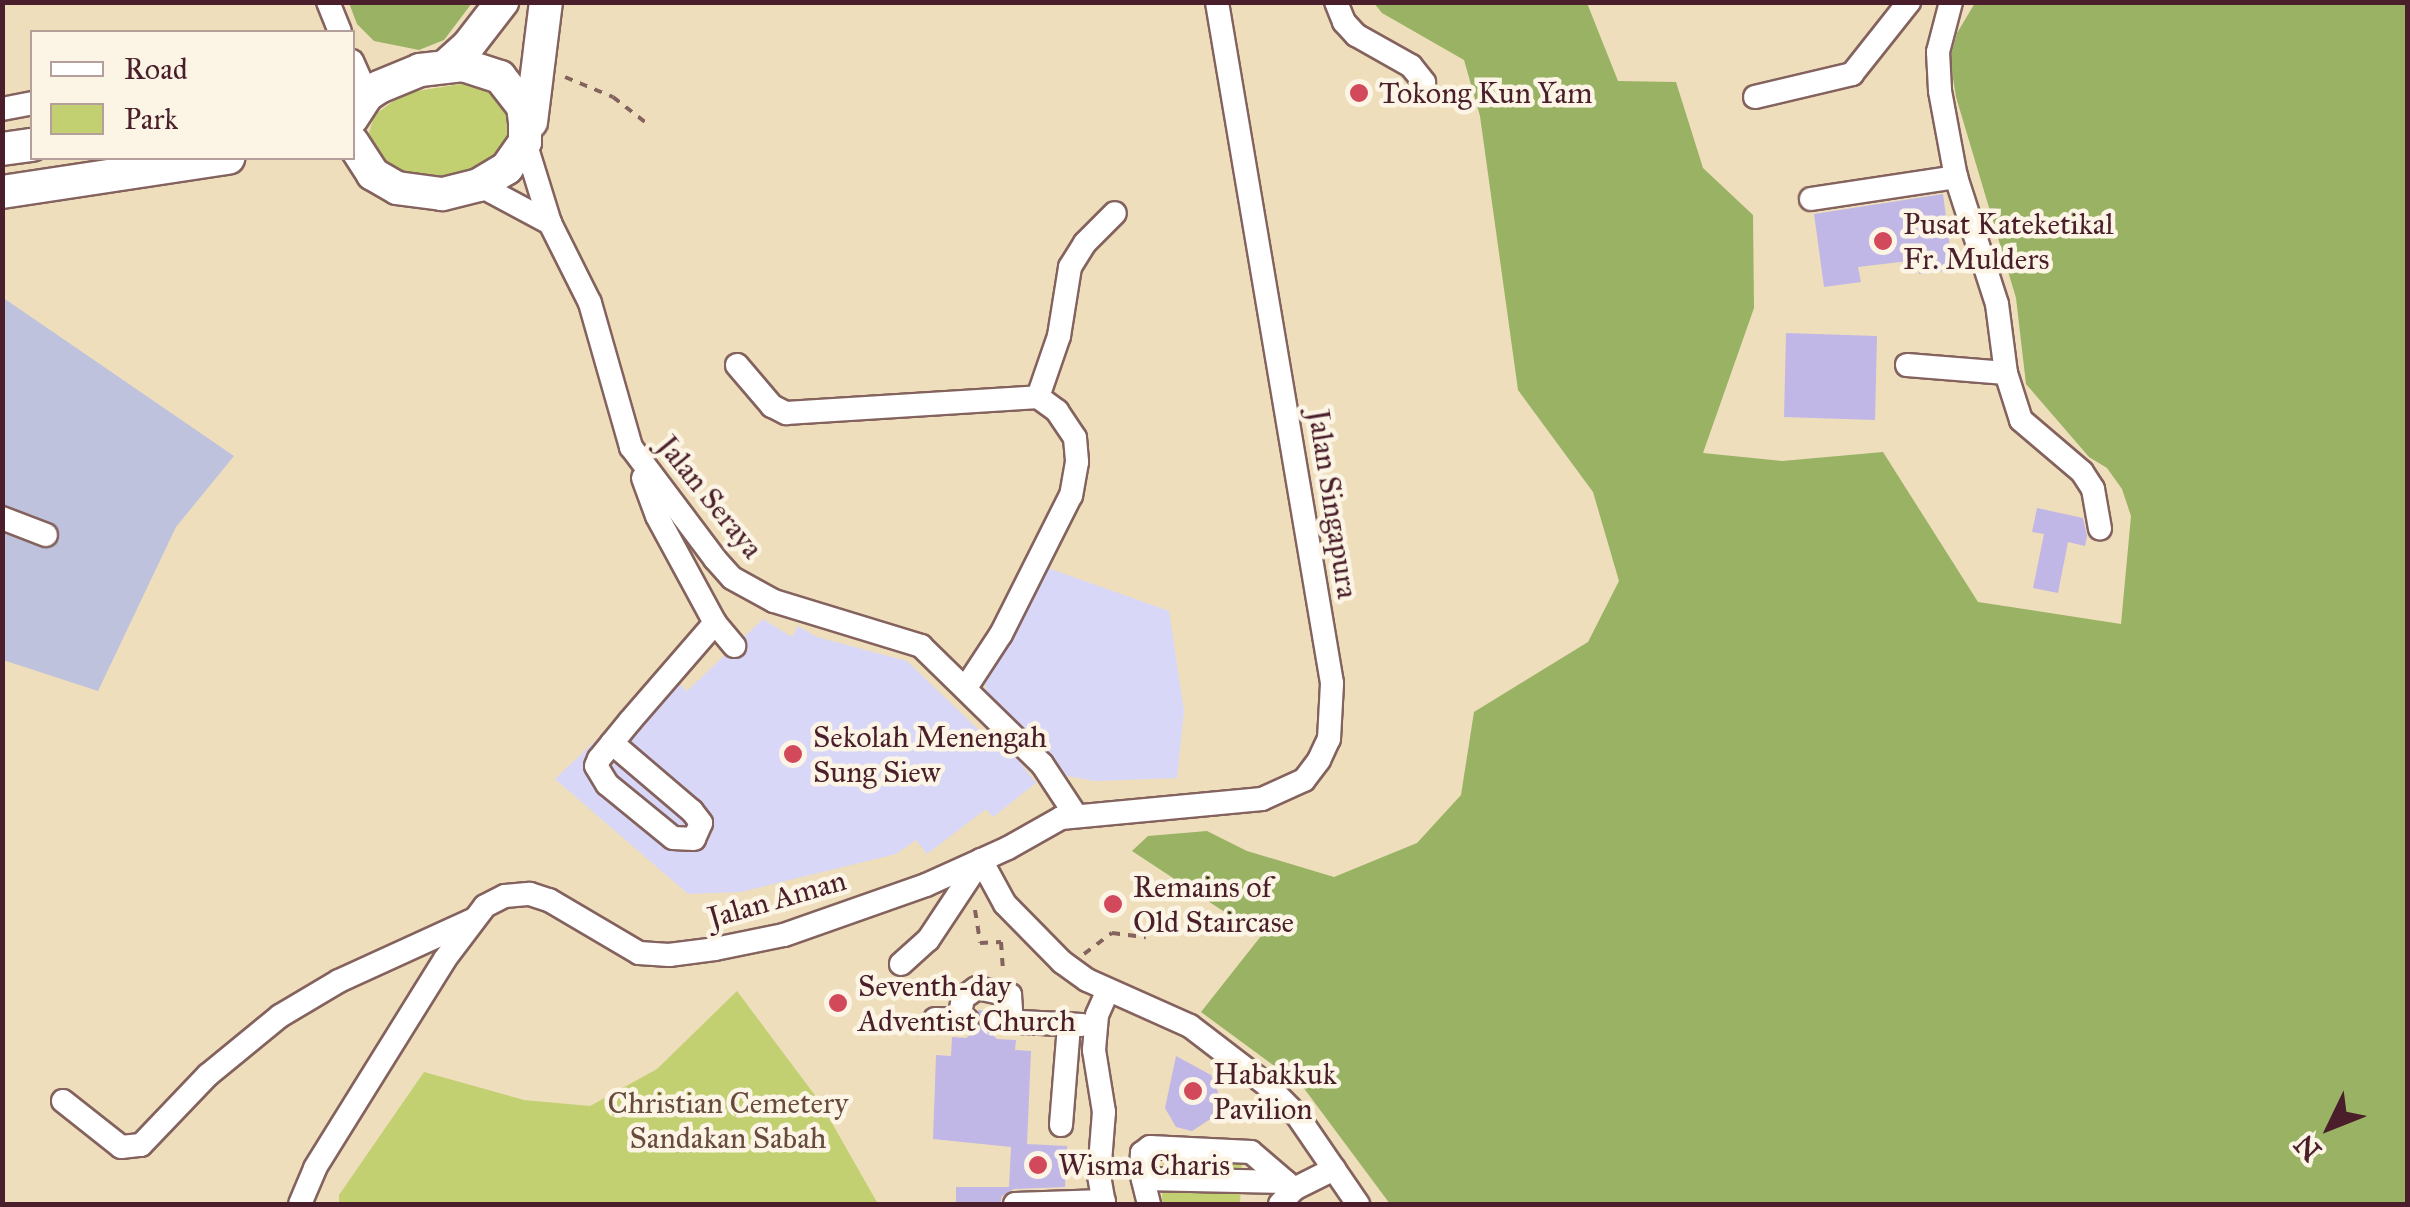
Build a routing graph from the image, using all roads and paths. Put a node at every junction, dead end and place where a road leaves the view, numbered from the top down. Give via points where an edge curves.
1 (328, 2) edge
2 (502, 2) edge
3 (546, 2) edge
4 (1217, 2) edge
5 (1336, 2) edge
6 (1908, 2) edge
7 (1951, 2) edge
8 (339, 30) edge
9 (447, 64) junction
10 (564, 76) dead end
11 (1424, 82) dead end
12 (1755, 97) dead end
13 (30, 103) edge
14 (357, 104) edge
15 (2, 109) edge
16 (644, 122) dead end
17 (525, 142) junction
18 (30, 145) edge
19 (355, 147) edge
20 (2, 150) edge
21 (215, 160) edge
22 (348, 160) edge
23 (373, 174) junction
24 (1956, 177) junction
25 (479, 185) junction
26 (2, 192) edge
27 (1811, 199) dead end
28 (1116, 214) dead end
29 (550, 223) junction
30 (737, 365) dead end
31 (1907, 365) dead end
32 (2006, 372) junction
33 (1038, 397) junction
34 (632, 447) junction
35 (2, 518) edge
36 (2100, 528) dead end
37 (46, 535) dead end
38 (715, 622) junction
39 (734, 646) dead end
40 (967, 686) junction
41 (612, 743) junction
42 (1076, 814) junction
43 (981, 860) junction
44 (976, 917) dead end
45 (476, 918) junction
46 (1146, 937) dead end
47 (901, 964) dead end
48 (1070, 968) junction
49 (1108, 990) junction
50 (1004, 992) junction
51 (935, 1018) dead end
52 (1069, 1024) junction
53 (1096, 1026) junction
54 (63, 1100) dead end
55 (1061, 1125) dead end
56 (1334, 1169) junction
57 (1143, 1180) junction
58 (1287, 1192) edge
59 (1104, 1202) edge
60 (300, 1204) edge
61 (1015, 1204) edge
62 (1149, 1204) edge
63 (1358, 1204) edge

1 - 8 street
2 - 9 highway
3 - 17 highway
4 - 42 street, Jalan Singapura via 1332,683 1330,739 1304,780 1262,800
5 - 11 street via 1356,35 1411,66
6 - 12 street via 1852,74
7 - 24 street via 1938,52
9 - 14 highway via 398,78
9 - 17 highway via 482,69 513,90 523,106
10 - 16 path via 614,97
13 - 15 street
17 - 25 highway via 508,168
17 - 29 street, Jalan Seraya
18 - 20 highway
19 - 23 highway
21 - 26 highway
22 - 23 highway
23 - 25 highway via 417,192
24 - 27 street
24 - 32 street via 1997,304
25 - 29 street
28 - 33 street via 1070,267 1060,336
29 - 34 street, Jalan Seraya via 590,304
30 - 33 street via 772,406 799,414
31 - 32 street
32 - 36 street via 2021,420 2093,488
33 - 40 street via 1075,438 1071,494 1001,634
34 - 38 street via 657,516
34 - 40 street, Jalan Seraya via 732,578 774,601 921,646
35 - 37 street
38 - 39 street
38 - 41 street
40 - 42 street, Jalan Seraya via 1059,783
41 - 41 street via 599,759 599,775 672,838 694,839 700,823 692,811
42 - 43 street, Jalan Aman
43 - 45 street, Jalan Aman via 784,934 684,953 640,952 530,894 506,896
43 - 47 street via 928,940
43 - 48 street via 1005,904
44 - 50 path via 980,943 1002,942
45 - 54 street via 338,981 280,1016 208,1074 141,1146 121,1147
45 - 60 street, Jalan Aman via 343,1122
46 - 48 path via 1102,936
48 - 49 street
49 - 53 street
49 - 56 street via 1210,1039 1297,1116
50 - 51 street via 972,990 963,998 963,1020
50 - 52 street via 1012,1002 1005,1021
52 - 53 street
52 - 55 street
53 - 59 street
56 - 58 street
56 - 63 street
57 - 58 street
57 - 58 street via 1142,1152 1150,1147 1242,1150 1258,1156
57 - 62 street
59 - 61 street

